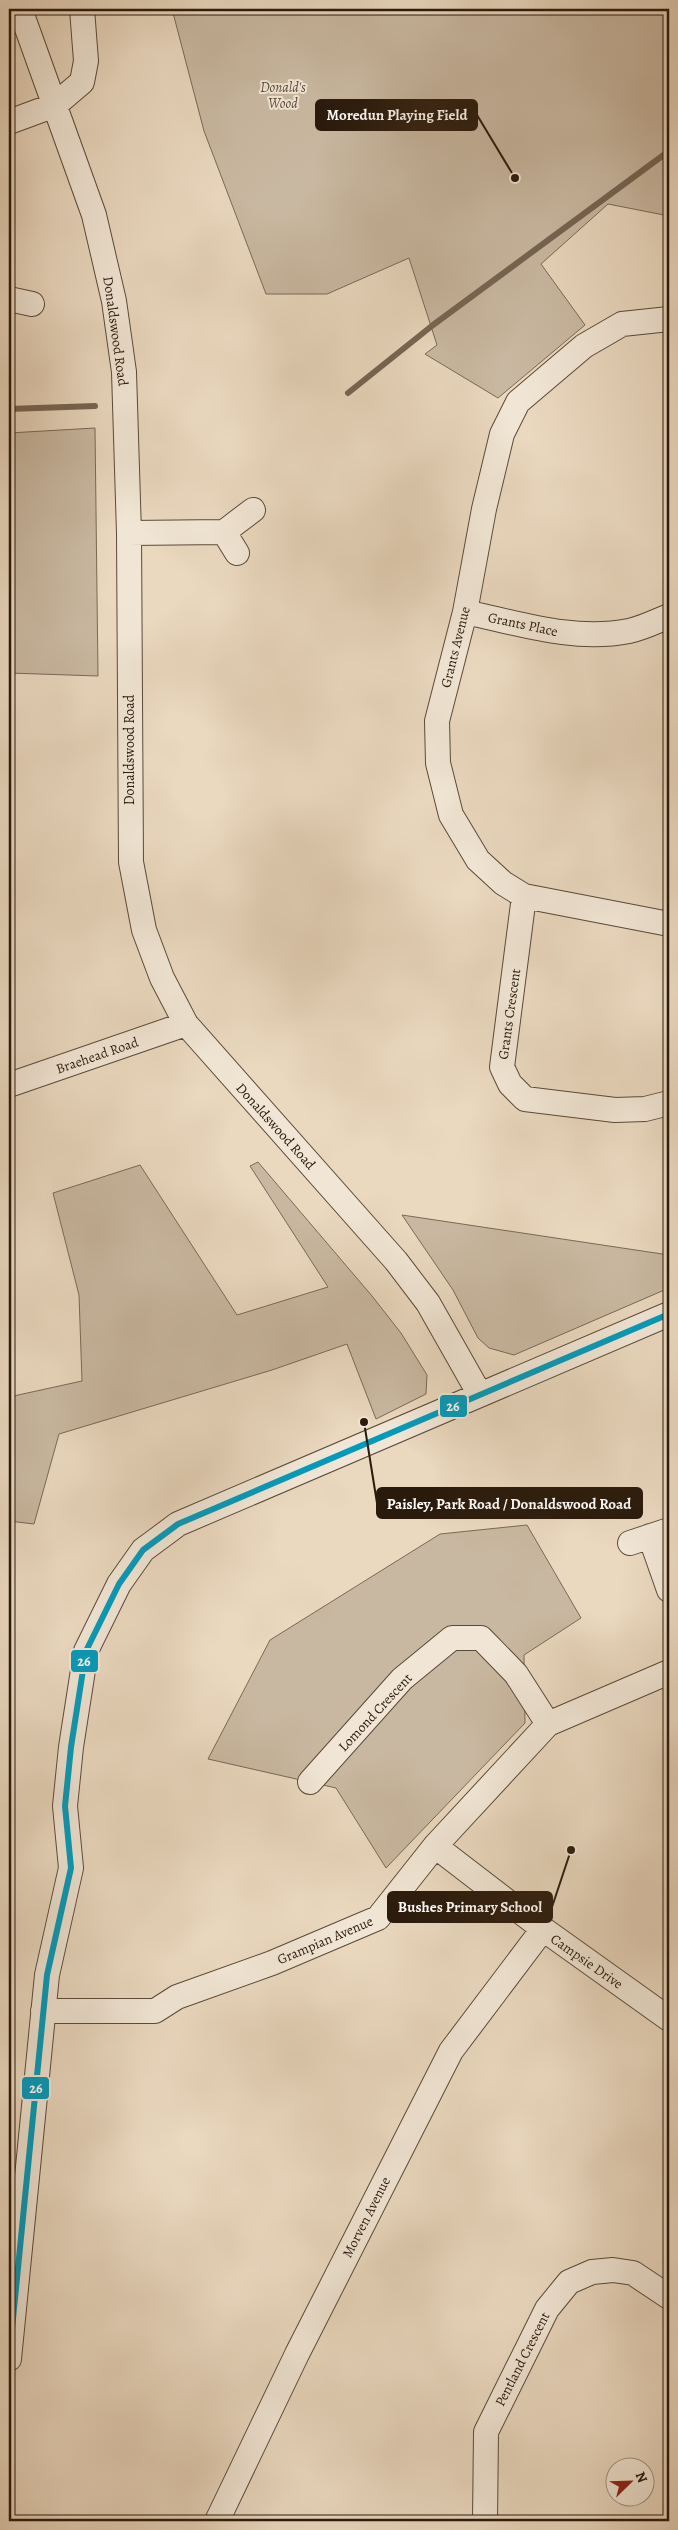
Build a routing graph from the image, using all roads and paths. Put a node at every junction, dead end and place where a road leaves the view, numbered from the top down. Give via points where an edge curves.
1 (20, 9) edge
2 (82, 9) edge
3 (55, 105) junction
4 (9, 122) edge
5 (9, 299) edge
6 (32, 304) dead end
7 (669, 319) edge
8 (253, 510) dead end
9 (224, 532) junction
10 (129, 533) junction
11 (237, 553) dead end
12 (465, 612) junction
13 (669, 616) edge
14 (524, 896) junction
15 (669, 924) edge
16 (186, 1024) junction
17 (9, 1085) edge
18 (669, 1103) edge
19 (669, 1314) edge
20 (479, 1393) junction
21 (650, 1536) edge
22 (669, 1590) edge
23 (669, 1672) edge
24 (548, 1724) junction
25 (310, 1782) dead end
26 (436, 1846) junction
27 (543, 1929) junction
28 (43, 2011) junction
29 (669, 2019) edge
30 (16, 2232) edge
31 (669, 2297) edge
32 (9, 2359) edge
33 (218, 2521) edge
34 (485, 2521) edge

1 - 3 street, Donaldswood Road
2 - 3 street via 86,62 82,82
3 - 4 street
3 - 10 street, Donaldswood Road via 94,215 114,301 124,372
5 - 6 street
7 - 12 street, Grants Avenue via 622,324 584,346 518,402 500,443
8 - 9 street
9 - 10 street
9 - 11 street
10 - 16 street, Donaldswood Road via 131,862 144,930 162,978
12 - 13 street, Grants Place via 558,633 630,631
12 - 14 street, Grants Avenue via 437,721 438,763 451,815 478,860 503,883
14 - 15 street, Grants Avenue
14 - 18 street, Grants Crescent via 502,1067 510,1084 524,1099 615,1110 645,1109
16 - 17 street, Braehead Road
16 - 20 street, Donaldswood Road via 428,1302
19 - 20 street
20 - 28 street via 178,1524 143,1550 119,1584 86,1651 65,1806 71,1868 47,1975
21 - 22 street
23 - 24 street, Grampian Avenue
24 - 25 street, Lomond Crescent via 516,1674 481,1638 452,1638 402,1679
24 - 26 street, Grampian Avenue
26 - 27 street, Campsie Drive
26 - 28 street, Grampian Avenue via 378,1918 272,1963 177,1997 155,2011
27 - 29 street, Campsie Drive
27 - 33 street, Morven Avenue via 451,2052 297,2354
28 - 30 street
30 - 32 street
31 - 34 street, Pentland Crescent via 633,2273 613,2270 592,2272 569,2282 547,2309 486,2432

